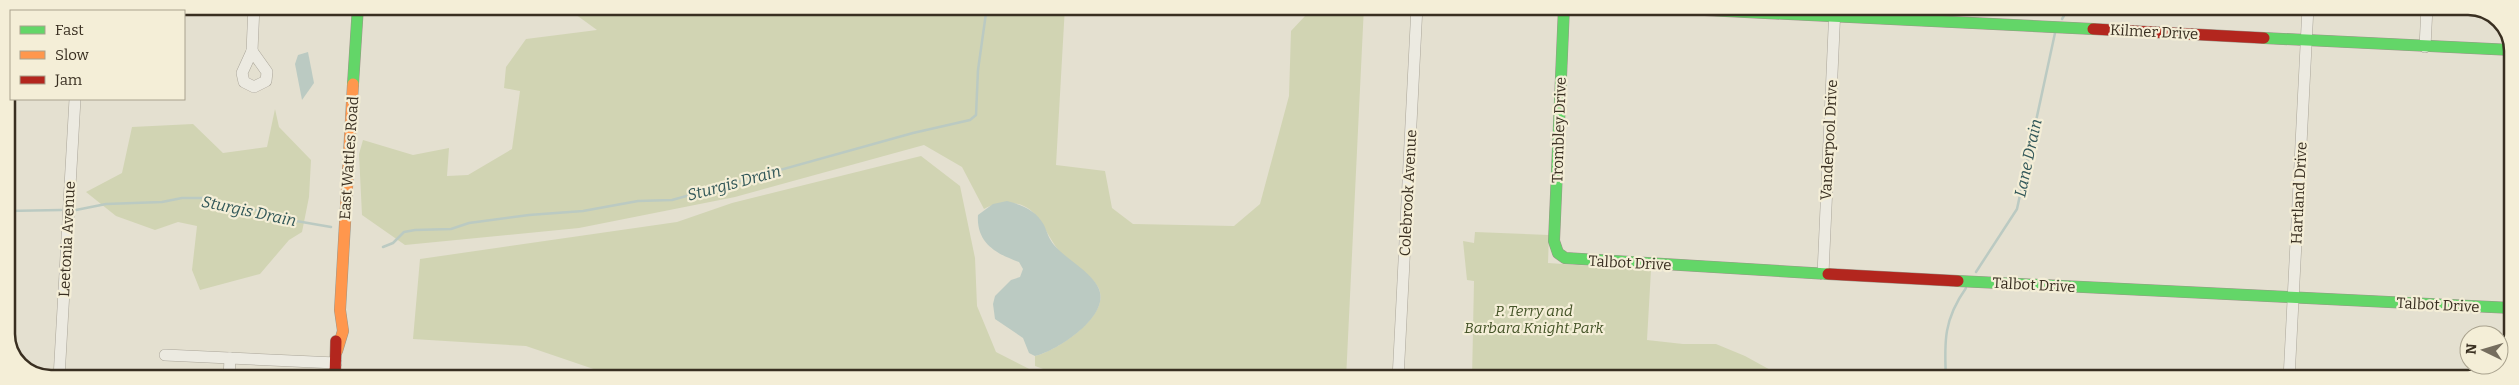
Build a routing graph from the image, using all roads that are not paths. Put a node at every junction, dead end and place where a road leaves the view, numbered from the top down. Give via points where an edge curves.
1 (254, 15) edge
2 (357, 15) edge
3 (1417, 15) edge
4 (1564, 15) edge
5 (1835, 15) edge
6 (1900, 15) edge
7 (2308, 15) edge
8 (2427, 15) edge
9 (2306, 40) junction
10 (2425, 47) junction
11 (2504, 50) edge
12 (252, 51) dead end
13 (74, 100) edge
14 (1558, 253) joint
15 (1823, 274) junction
16 (2293, 298) junction
17 (2504, 308) edge
18 (165, 355) dead end
19 (230, 358) junction
20 (336, 363) junction
21 (59, 370) edge
22 (229, 370) edge
23 (336, 370) edge
24 (1398, 370) edge
25 (2289, 370) edge

1 - 12 street
2 - 20 street, East Wattles Road via 340,310 343,331
3 - 24 street, Colebrook Avenue
4 - 14 street, Trombley Drive via 1554,241
5 - 15 street, Vanderpool Drive
6 - 9 street, Kilmer Drive
7 - 9 street, Hartland Drive
8 - 10 street
9 - 10 street, Kilmer Drive
9 - 16 street, Hartland Drive
10 - 11 street, Kilmer Drive
13 - 21 street, Leetonia Avenue
14 - 15 street, Talbot Drive via 1570,259
15 - 16 street, Talbot Drive
16 - 17 street, Talbot Drive
16 - 25 street, Hartland Drive
18 - 19 street
19 - 20 street
19 - 22 street
20 - 23 street

